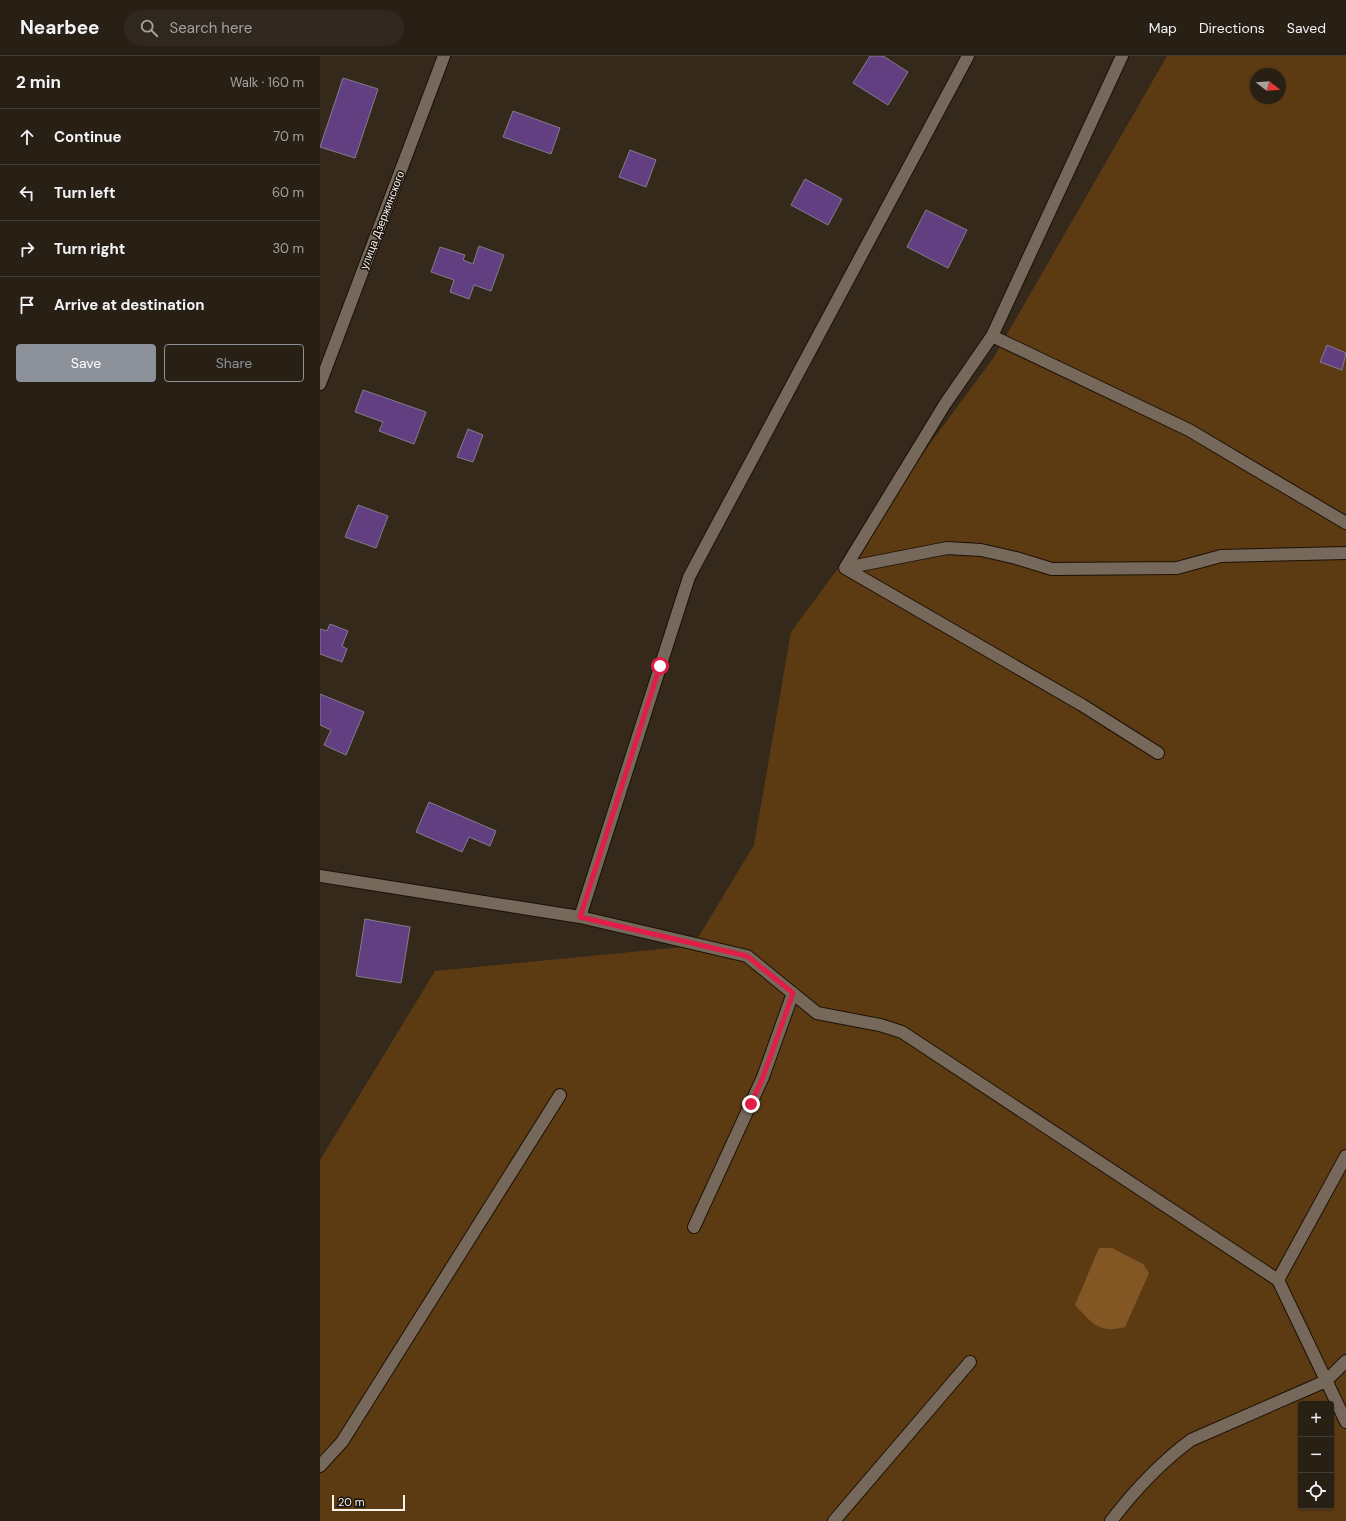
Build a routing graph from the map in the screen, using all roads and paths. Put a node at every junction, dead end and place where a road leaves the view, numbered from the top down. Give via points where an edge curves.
1 (444, 56) edge
2 (968, 56) edge
3 (1122, 56) edge
4 (992, 336) junction
5 (324, 363) edge
6 (320, 384) edge
7 (1346, 523) edge
8 (1346, 553) edge
9 (845, 568) junction
10 (1158, 753) dead end
11 (320, 876) edge
12 (580, 917) junction
13 (793, 993) junction
14 (560, 1095) dead end
15 (1346, 1156) edge
16 (694, 1227) dead end
17 (1278, 1280) junction
18 (970, 1362) dead end
19 (1346, 1362) edge
20 (1326, 1381) junction
21 (1346, 1422) edge
22 (320, 1466) edge
23 (834, 1521) edge
24 (1111, 1521) edge

1 - 5 street, улица Дзержинского
2 - 12 street via 689,577
3 - 4 street
4 - 7 street via 1189,430
4 - 9 street via 945,404
5 - 6 street, улица Дзержинского
8 - 9 street via 1221,556 1177,568 1052,569 981,550 947,548
9 - 10 street via 1082,705
11 - 12 street
12 - 13 street via 747,956
13 - 16 street via 763,1077
13 - 17 street via 817,1013 880,1025 902,1032
14 - 22 street via 342,1442
15 - 17 street
17 - 20 street
18 - 23 street
19 - 20 street
20 - 21 street
20 - 24 street via 1191,1440 1132,1494

